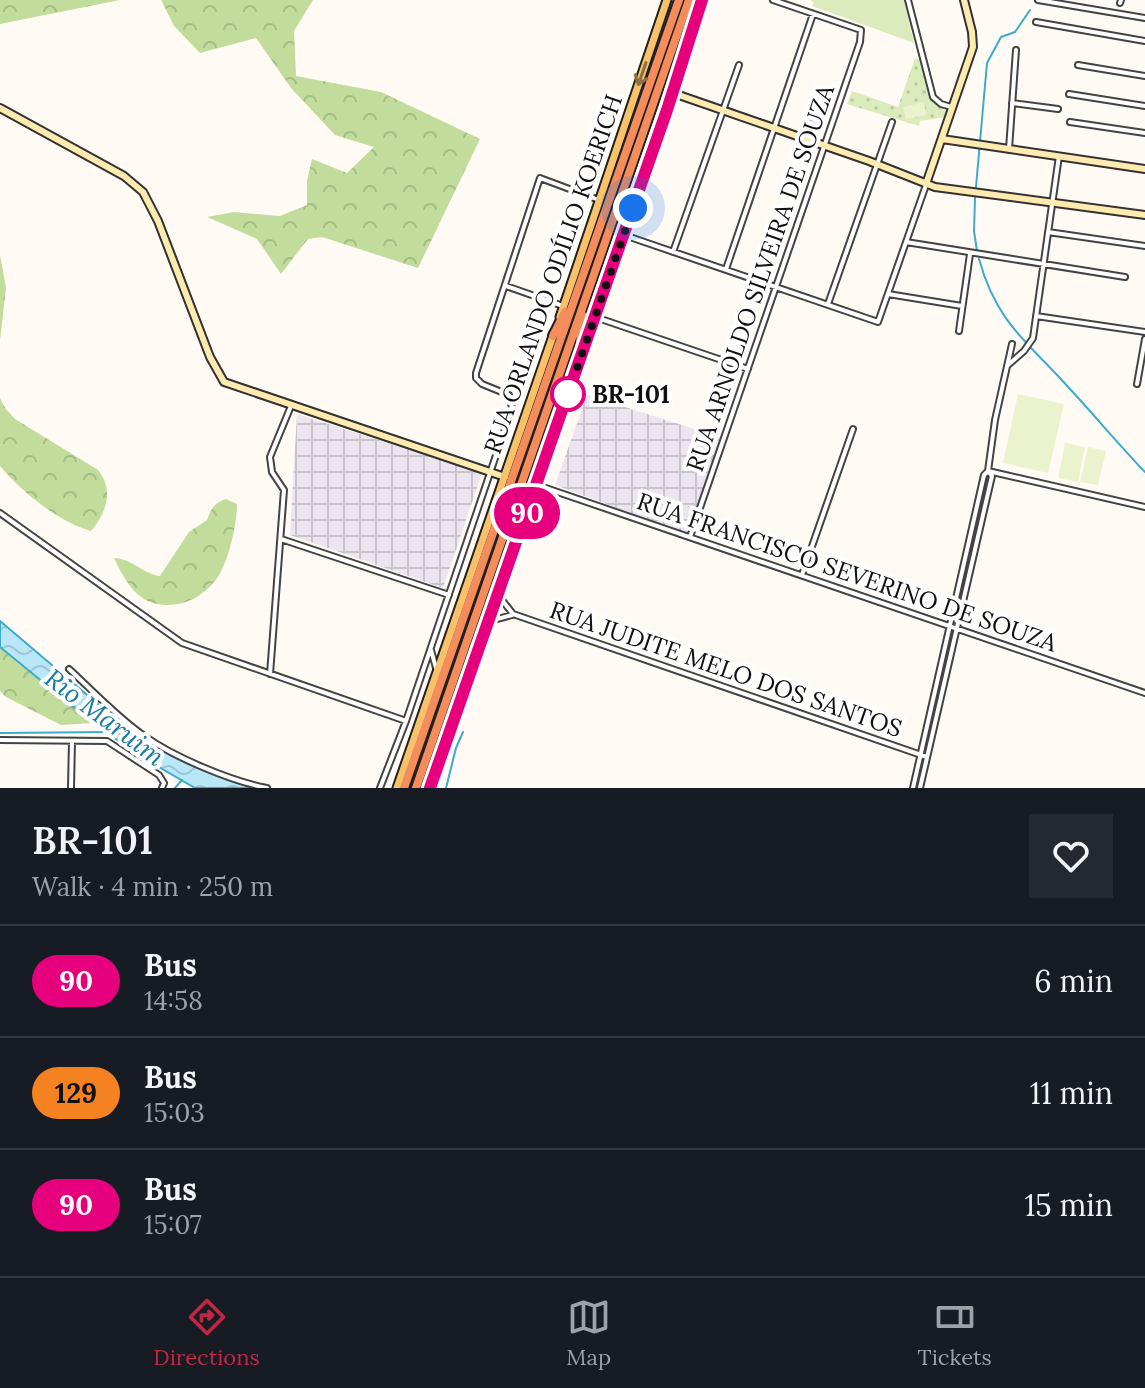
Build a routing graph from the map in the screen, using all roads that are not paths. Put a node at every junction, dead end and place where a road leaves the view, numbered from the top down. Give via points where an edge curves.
1 (667, 0) edge
2 (679, 0) edge
3 (689, 0) edge
4 (702, 0) edge
5 (773, 0) edge
6 (908, 0) edge
7 (964, 0) edge
8 (1038, 0) edge
9 (813, 14) junction
10 (1145, 18) edge
11 (1036, 22) dead end
12 (1145, 41) edge
13 (1016, 50) dead end
14 (739, 65) dead end
15 (1078, 65) dead end
16 (1145, 76) edge
17 (673, 93) junction
18 (1069, 94) dead end
19 (1012, 103) junction
20 (1145, 106) edge
21 (0, 108) edge
22 (953, 108) junction
23 (1058, 109) dead end
24 (723, 110) junction
25 (892, 122) dead end
26 (1070, 122) dead end
27 (774, 128) junction
28 (1145, 133) edge
29 (942, 139) junction
30 (825, 146) junction
31 (1009, 149) junction
32 (1059, 156) junction
33 (877, 163) junction
34 (1145, 169) edge
35 (926, 184) junction
36 (599, 200) junction
37 (1053, 202) junction
38 (1145, 215) edge
39 (1048, 232) junction
40 (624, 235) junction
41 (906, 242) junction
42 (1145, 246) edge
43 (673, 252) junction
44 (970, 254) junction
45 (1044, 263) junction
46 (726, 270) junction
47 (1125, 277) dead end
48 (581, 279) junction
49 (506, 286) junction
50 (776, 287) junction
51 (888, 294) junction
52 (584, 303) junction
53 (828, 304) junction
54 (563, 306) junction
55 (962, 306) junction
56 (1036, 316) junction
57 (595, 317) junction
58 (959, 331) dead end
59 (1145, 332) edge
60 (553, 336) junction
61 (1145, 339) edge
62 (1012, 344) dead end
63 (1008, 365) junction
64 (577, 369) junction
65 (748, 369) junction
66 (1137, 384) dead end
67 (291, 406) junction
68 (853, 429) dead end
69 (988, 471) junction
70 (491, 472) junction
71 (505, 477) junction
72 (537, 485) junction
73 (1145, 507) edge
74 (0, 513) edge
75 (690, 537) junction
76 (281, 539) junction
77 (802, 575) junction
78 (449, 595) junction
79 (498, 595) junction
80 (513, 614) junction
81 (488, 623) junction
82 (953, 627) junction
83 (431, 647) junction
84 (69, 669) dead end
85 (437, 672) junction
86 (270, 674) junction
87 (1145, 693) edge
88 (406, 721) junction
89 (0, 740) edge
90 (72, 741) junction
91 (924, 756) junction
92 (71, 788) edge
93 (162, 788) edge
94 (267, 788) edge
95 (380, 788) edge
96 (397, 788) edge
97 (404, 788) edge
98 (416, 788) edge
99 (430, 788) edge
100 (913, 788) edge
101 (920, 788) edge

1 -> 36 main road, RUA ORLANDO ODÍLIO KOERICH
2 - 48 highway
3 - 52 highway
4 - 17 main road
5 - 9 street
6 - 22 street via 933,97
7 - 22 main road via 973,47
8 - 10 street
9 - 27 street
9 - 30 street, RUA ARNOLDO SILVEIRA DE SOUZA via 861,30
11 - 12 street
13 - 19 street
14 - 24 street
15 - 16 street
17 - 24 main road
17 - 40 main road
18 - 20 street
19 - 23 street
19 - 31 street
21 - 67 main road via 138,186 158,221 220,378
22 - 29 main road
24 - 27 main road
24 - 43 street
25 - 33 street
26 - 28 street
27 - 30 main road
27 - 46 street
29 - 31 main road
29 - 35 main road
30 - 33 main road
30 - 50 street, RUA ARNOLDO SILVEIRA DE SOUZA
31 - 32 main road
32 - 34 main road
32 - 37 street
33 - 35 main road
33 - 53 street
35 - 37 main road
35 - 41 street
36 - 49 street via 540,178
36 - 54 main road, RUA ORLANDO ODÍLIO KOERICH
37 - 38 main road
37 - 39 street
39 - 42 street
39 - 45 street
40 - 43 street
40 - 57 main road
41 - 44 street
41 - 51 street
43 - 46 street
44 - 45 street
44 - 55 street
45 - 47 street
45 - 56 street
46 - 50 street
48 - 60 highway
48 - 97 highway
49 - 54 street
49 - 70 street via 476,378 512,400
50 - 53 street
50 - 65 street, RUA ARNOLDO SILVEIRA DE SOUZA
51 - 53 street via 878,322
51 - 55 street
52 - 64 highway
52 - 98 highway
54 - 60 main road, RUA ORLANDO ODÍLIO KOERICH
55 - 58 street
56 - 59 street
56 - 63 street via 1031,342
57 - 64 main road
57 - 65 street
60 - 71 main road, RUA ORLANDO ODÍLIO KOERICH
61 - 66 street
62 - 63 street
63 - 69 street
64 - 72 main road
65 - 75 street, RUA ARNOLDO SILVEIRA DE SOUZA
67 - 70 main road
67 - 76 street via 270,457 272,472 284,490
68 - 77 street
69 - 73 street
69 - 82 street
70 - 71 main road
70 - 78 street
71 - 85 main road, RUA ORLANDO ODÍLIO KOERICH
72 - 75 street, RUA FRANCISCO SEVERINO DE SOUZA
72 - 79 main road
74 - 86 street via 170,636
75 - 77 street, RUA FRANCISCO SEVERINO DE SOUZA
76 - 78 street
76 - 86 street
77 - 82 street, RUA FRANCISCO SEVERINO DE SOUZA
78 - 83 street
79 - 80 street, RUA JUDITE MELO DOS SANTOS
79 - 81 main road
80 - 81 street, RUA JUDITE MELO DOS SANTOS
80 - 91 street, RUA JUDITE MELO DOS SANTOS
81 - 99 main road
82 - 87 street, RUA FRANCISCO SEVERINO DE SOUZA
82 - 91 street
83 - 85 street
83 - 88 street
84 - 94 street via 161,747 240,782
85 - 96 main road, RUA ORLANDO ODÍLIO KOERICH
86 - 88 street
88 - 95 street
89 - 90 street
90 - 92 street
90 - 93 street via 111,743 162,778
91 - 100 street
91 - 101 street

